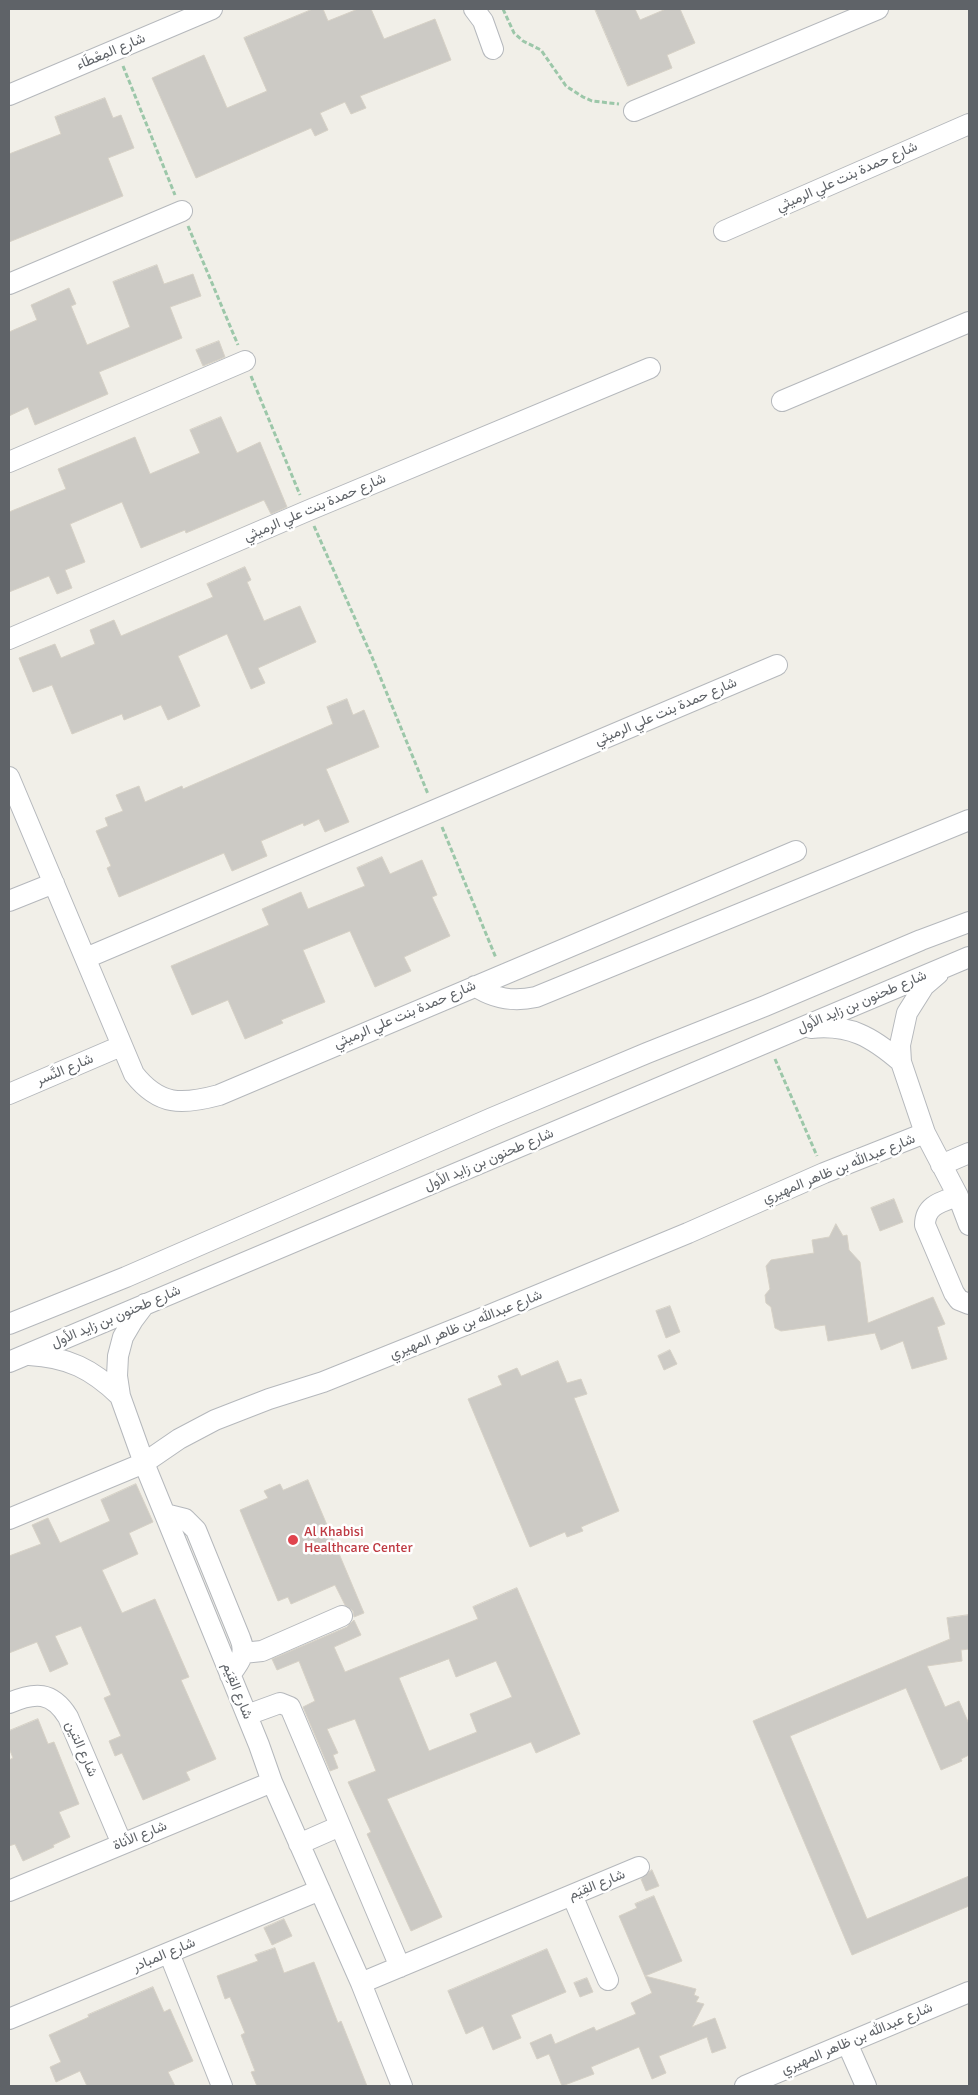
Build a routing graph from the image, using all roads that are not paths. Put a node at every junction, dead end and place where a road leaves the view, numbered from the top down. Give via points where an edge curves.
1 (212, 9) edge
2 (474, 9) edge
3 (878, 9) edge
4 (493, 49) dead end
5 (9, 94) edge
6 (634, 111) road end
7 (969, 124) edge
8 (182, 211) dead end
9 (724, 231) dead end
10 (9, 284) edge
11 (969, 322) edge
12 (245, 361) dead end
13 (650, 368) dead end
14 (782, 401) dead end
15 (9, 462) edge
16 (9, 639) edge
17 (777, 665) dead end
18 (9, 777) edge
19 (969, 820) edge
20 (796, 851) dead end
21 (54, 883) junction
22 (9, 901) edge
23 (969, 922) edge
24 (86, 958) junction
25 (960, 961) edge
26 (474, 986) junction
27 (799, 1029) junction
28 (121, 1046) junction
29 (901, 1062) junction
30 (9, 1094) edge
31 (926, 1133) junction
32 (969, 1153) edge
33 (941, 1165) junction
34 (958, 1196) junction
35 (969, 1225) edge
36 (145, 1304) junction
37 (969, 1304) edge
38 (9, 1324) edge
39 (27, 1355) junction
40 (9, 1362) edge
41 (120, 1396) junction
42 (144, 1463) junction
43 (164, 1514) junction
44 (9, 1519) edge
45 (342, 1616) dead end
46 (243, 1653) junction
47 (230, 1675) junction
48 (9, 1703) edge
49 (247, 1715) junction
50 (272, 1782) junction
51 (340, 1826) junction
52 (122, 1844) junction
53 (299, 1844) junction
54 (639, 1867) dead end
55 (320, 1890) junction
56 (9, 1891) edge
57 (572, 1895) junction
58 (169, 1953) junction
59 (400, 1967) junction
60 (608, 1980) dead end
61 (361, 1983) junction
62 (969, 1992) edge
63 (9, 2019) edge
64 (847, 2043) junction
65 (222, 2086) edge
66 (402, 2086) edge
67 (745, 2086) edge
68 (866, 2086) edge

1 - 5 street, شارع المِعْطَاء
2 - 4 street via 483,21
3 - 6 street
7 - 9 street, شارع حمدة بنت علي الرميثي
8 - 10 street
11 - 14 street
12 - 15 street
13 - 16 street, شارع حمدة بنت علي الرميثي
17 - 24 street, شارع حمدة بنت علي الرميثي
18 - 21 street, شارع حمدة بنت علي الرميثي
19 - 26 street via 536,997 504,999
20 - 26 street, شارع حمدة بنت علي الرميثي
21 - 22 street
21 - 24 street, شارع حمدة بنت علي الرميثي
23 - 38 street via 629,1060 126,1277
24 - 28 street, شارع حمدة بنت علي الرميثي
25 - 27 street, شارع طحنون بن زايد الأول
25 - 29 street via 924,986 907,1013 901,1037
26 - 28 street, شارع حمدة بنت علي الرميثي via 218,1095 196,1101 178,1102 145,1088 134,1074
27 - 29 street via 855,1031 872,1039
27 - 36 street, شارع طحنون بن زايد الأول
28 - 30 street, شارع النَّسر
29 - 31 street
31 - 33 street
31 - 42 street, شارع عبدالله بن ظاهر المهيري via 480,1319 323,1382 215,1420
32 - 33 street
33 - 34 street
34 - 35 street
34 - 37 street via 935,1204 929,1210 926,1225 954,1293 959,1300
36 - 39 street, شارع طحنون بن زايد الأول
36 - 41 street, شارع القِيَم via 121,1344 117,1376
39 - 40 street, شارع طحنون بن زايد الأول
39 - 41 street, شارع القِيَم via 68,1361 99,1377
41 - 42 street, شارع القِيَم
42 - 43 street, شارع القِيَم
42 - 44 street, شارع عبدالله بن ظاهر المهيري
43 - 46 street via 184,1519 196,1530 242,1643
43 - 47 street, شارع القِيَم
45 - 46 street via 262,1651
46 - 47 street
47 - 49 street, شارع القِيَم
48 - 52 street, شارع التين via 32,1695 52,1699 60,1705
49 - 50 street, شارع القِيَم
49 - 51 street via 280,1703 290,1707
50 - 52 street, شارع الأناة
50 - 53 street, شارع القِيَم
51 - 53 street
51 - 59 street
52 - 56 street, شارع الأناة
53 - 55 street, شارع القِيَم
54 - 57 street, شارع القِيَم
55 - 58 street, شارع المبادر
55 - 61 street, شارع القِيَم
57 - 59 street, شارع القِيَم
57 - 60 street
58 - 63 street, شارع المبادر
58 - 65 street
59 - 61 street, شارع القِيَم
61 - 66 street, شارع القِيَم
62 - 64 street, شارع عبدالله بن ظاهر المهيري
64 - 67 street, شارع عبدالله بن ظاهر المهيري
64 - 68 street

